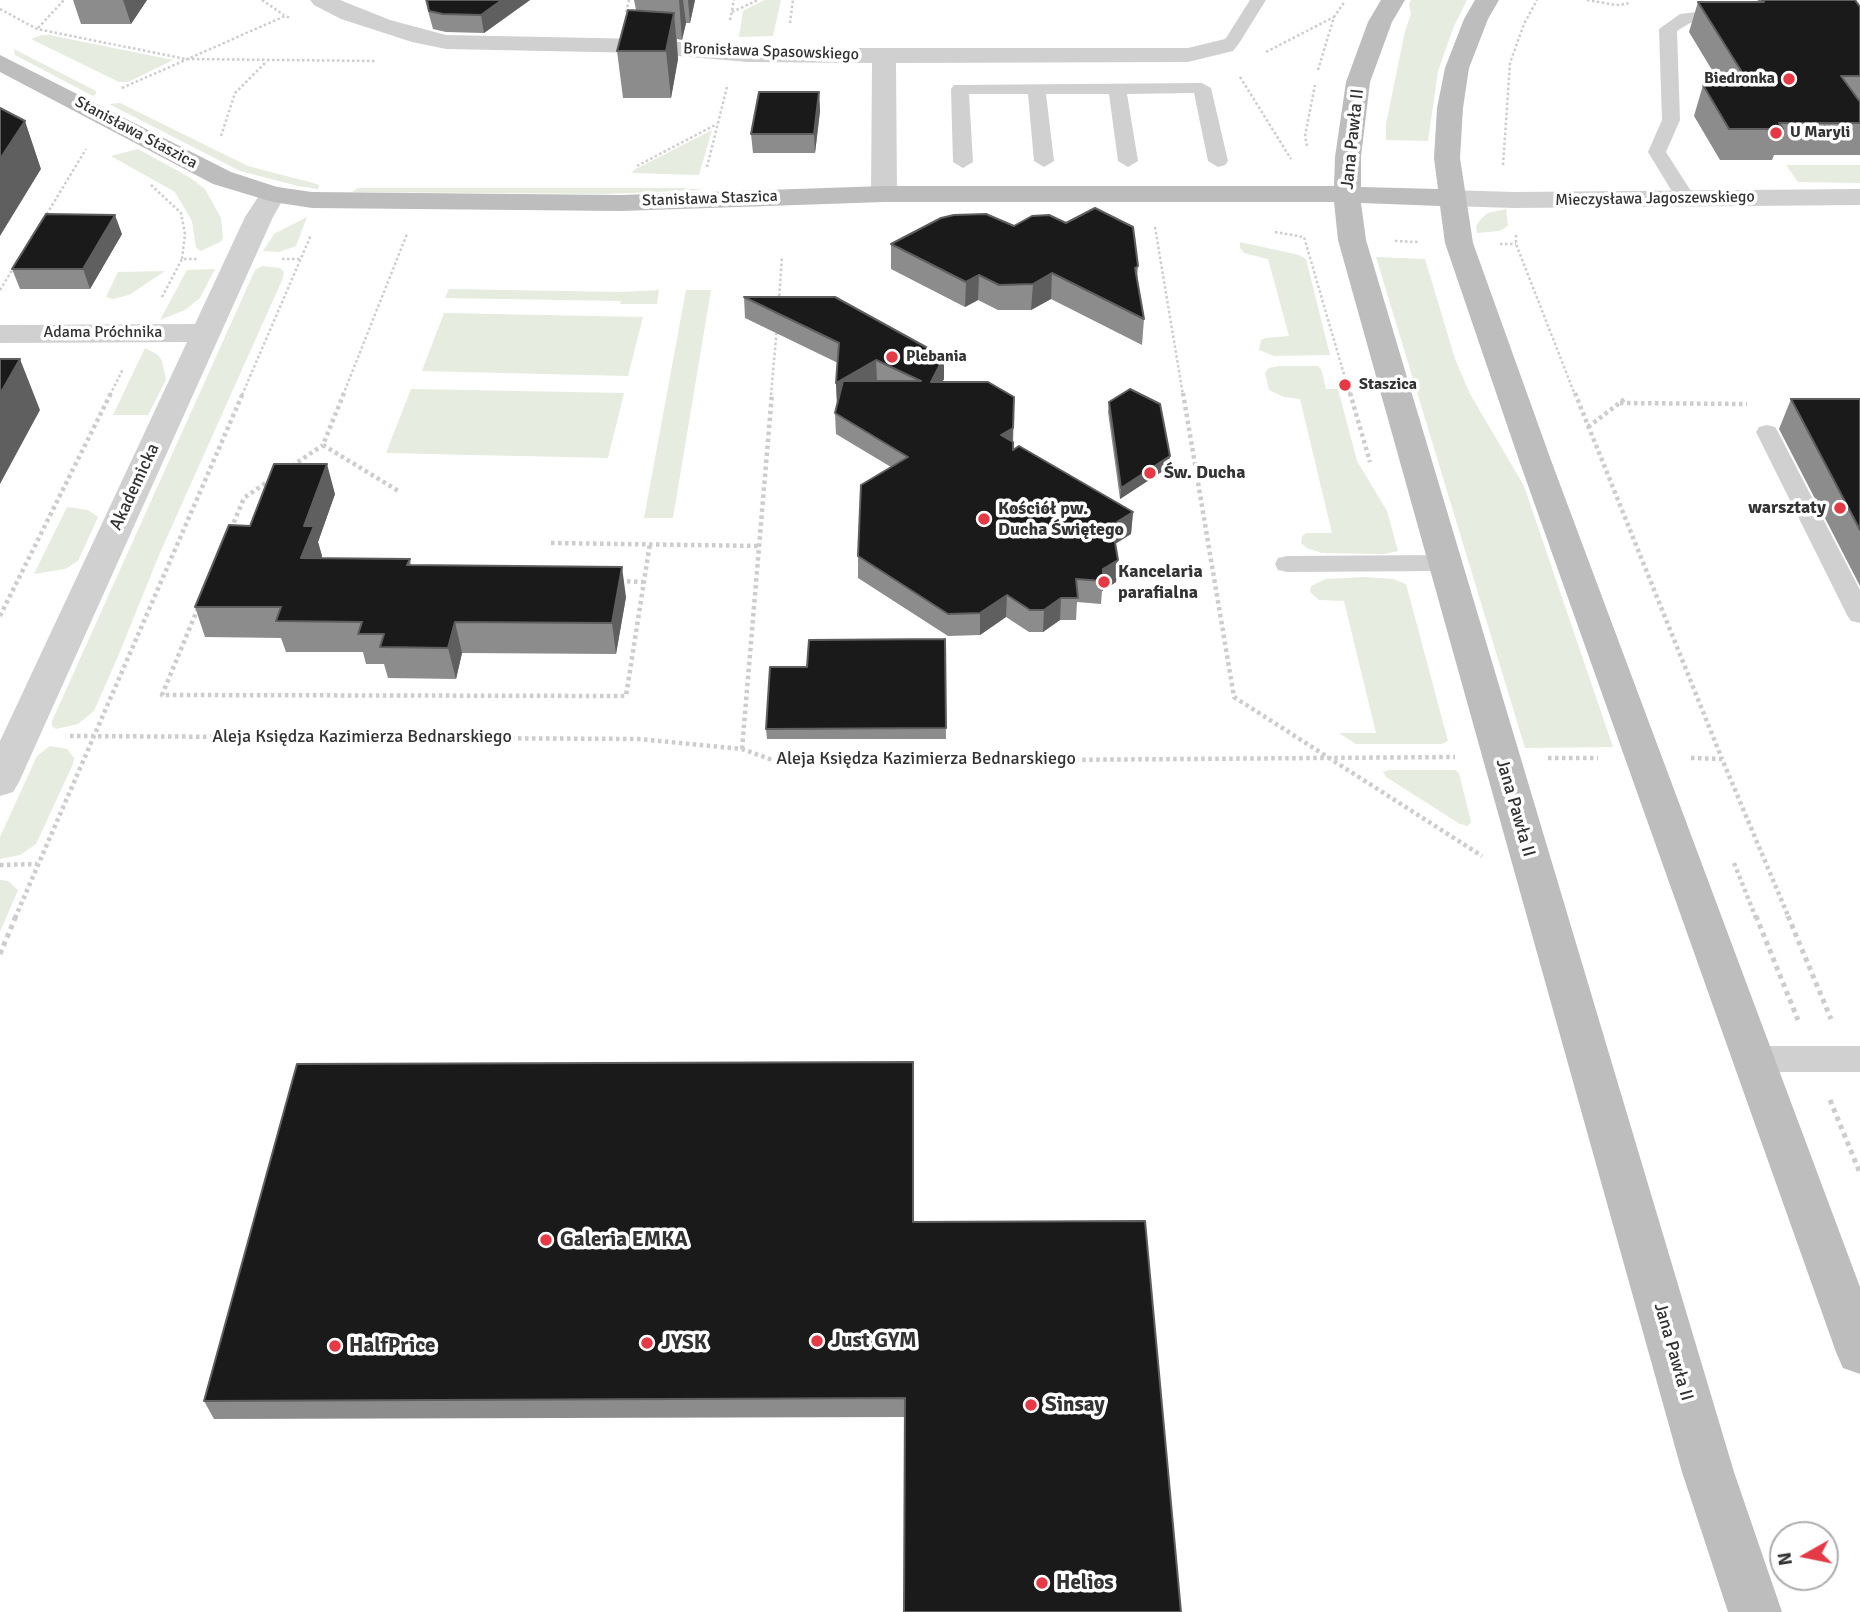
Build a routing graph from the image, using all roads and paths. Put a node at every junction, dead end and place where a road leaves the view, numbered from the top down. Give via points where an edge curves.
1 (64, 0) edge
2 (262, 0) edge
3 (322, 0) edge
4 (758, 0) edge
5 (1258, 0) edge
6 (1393, 0) edge
7 (1487, 0) edge
8 (1537, 0) edge
9 (1587, 0) edge
10 (1629, 0) edge
11 (0, 9) edge
12 (732, 12) dead end
13 (1752, 13) edge
14 (285, 16) dead end
15 (1334, 17) dead end
16 (37, 29) junction
17 (1188, 55) junction
18 (884, 56) junction
19 (1230, 57) junction
20 (1256, 57) dead end
21 (267, 61) junction
22 (378, 61) dead end
23 (0, 62) edge
24 (727, 86) dead end
25 (1202, 88) junction
26 (1036, 89) junction
27 (1117, 89) junction
28 (718, 124) junction
29 (75, 143) dead end
30 (218, 143) dead end
31 (1044, 161) dead end
32 (1128, 161) dead end
33 (1218, 161) dead end
34 (963, 162) dead end
35 (1294, 164) dead end
36 (633, 168) dead end
37 (706, 170) dead end
38 (143, 180) dead end
39 (273, 194) junction
40 (884, 194) junction
41 (1347, 194) junction
42 (1860, 197) edge
43 (1451, 198) junction
44 (1686, 199) junction
45 (1513, 200) junction
46 (411, 224) dead end
47 (314, 226) dead end
48 (1265, 230) dead end
49 (36, 231) edge
50 (1516, 244) dead end
51 (782, 256) dead end
52 (182, 259) junction
53 (240, 259) junction
54 (300, 259) junction
55 (14, 267) edge
56 (0, 290) edge
57 (778, 311) edge
58 (777, 325) edge
59 (141, 333) junction
60 (206, 333) junction
61 (0, 334) edge
62 (1626, 398) dead end
63 (1620, 403) junction
64 (1753, 404) dead end
65 (1588, 427) junction
66 (1767, 432) dead end
67 (323, 445) junction
68 (289, 468) edge
69 (1372, 468) dead end
70 (278, 475) edge
71 (400, 492) dead end
72 (229, 535) edge
73 (650, 543) junction
74 (551, 544) dead end
75 (760, 546) junction
76 (1444, 563) junction
77 (1287, 564) dead end
78 (618, 581) edge
79 (643, 582) junction
80 (203, 596) edge
81 (1860, 615) edge
82 (0, 616) edge
83 (95, 736) junction
84 (742, 749) junction
85 (1483, 757) junction
86 (1644, 758) junction
87 (1722, 758) junction
88 (0, 782) edge
89 (37, 864) junction
90 (0, 865) edge
91 (0, 954) edge
92 (1752, 1059) junction
93 (1854, 1059) edge
94 (1860, 1352) edge
95 (1755, 1612) edge

1 - 16 path
2 - 14 path
3 - 18 street, Bronisława Spasowskiego via 360,17 446,42
4 - 12 path
5 - 19 lane via 1233,41
6 - 41 main road, Jana Pawła II via 1358,82
7 - 43 main road via 1457,68 1447,158
8 - 45 path via 1510,63 1502,162
9 - 10 path via 1616,5
11 - 16 path
13 - 44 lane via 1686,18 1668,29 1671,120 1657,152
15 - 20 path
16 - 21 path via 186,59
17 - 18 street, Bronisława Spasowskiego
17 - 19 street, Bronisława Spasowskiego
17 - 25 lane
18 - 40 street
19 - 35 path
21 - 22 path
21 - 30 path via 235,93
23 - 39 main road, Stanisława Staszica via 215,175
24 - 28 path
25 - 27 lane
25 - 33 lane
26 - 27 lane
26 - 31 lane
26 - 34 lane via 960,89
27 - 32 lane
28 - 36 path
28 - 37 path
29 - 49 path via 86,149
38 - 52 path via 181,213 185,233
39 - 40 main road, Stanisława Staszica via 344,202 621,203
39 - 53 street, Akademicka
40 - 41 main road, Stanisława Staszica
41 - 43 main road, Stanisława Staszica
41 - 76 main road, Jana Pawła II via 1352,240
42 - 44 street, Mieczysława Jagoszewskiego
43 - 45 street, Mieczysława Jagoszewskiego
43 - 86 main road via 1477,299
44 - 45 street, Mieczysława Jagoszewskiego
46 - 67 path
47 - 54 path
48 - 69 path via 1304,237
50 - 65 path
51 - 57 path
52 - 53 path
52 - 59 path
53 - 54 path
53 - 60 street, Akademicka
54 - 83 path
55 - 56 path
58 - 75 path
59 - 60 street, Adama Próchnika
59 - 61 street, Adama Próchnika
59 - 82 path
60 - 88 street, Akademicka
62 - 63 path
63 - 64 path
63 - 65 path
65 - 87 path
66 - 81 lane
67 - 68 path
67 - 71 path
70 - 72 path via 244,498
73 - 74 path
73 - 75 path
73 - 79 path
75 - 84 path
76 - 77 lane
76 - 85 main road, Jana Pawła II
78 - 79 path
79 - 80 path via 626,696 162,695
83 - 84 path, Aleja Księdza Kazimierza Bednarskiego via 639,739
83 - 89 path
84 - 85 path, Aleja Księdza Kazimierza Bednarskiego via 778,762
85 - 86 path, Aleja Księdza Kazimierza Bednarskiego
85 - 95 main road, Jana Pawła II
86 - 87 path, Aleja Księdza Kazimierza Bednarskiego
86 - 92 main road
87 - 93 path
89 - 90 path
89 - 91 path
92 - 93 lane
92 - 94 main road

